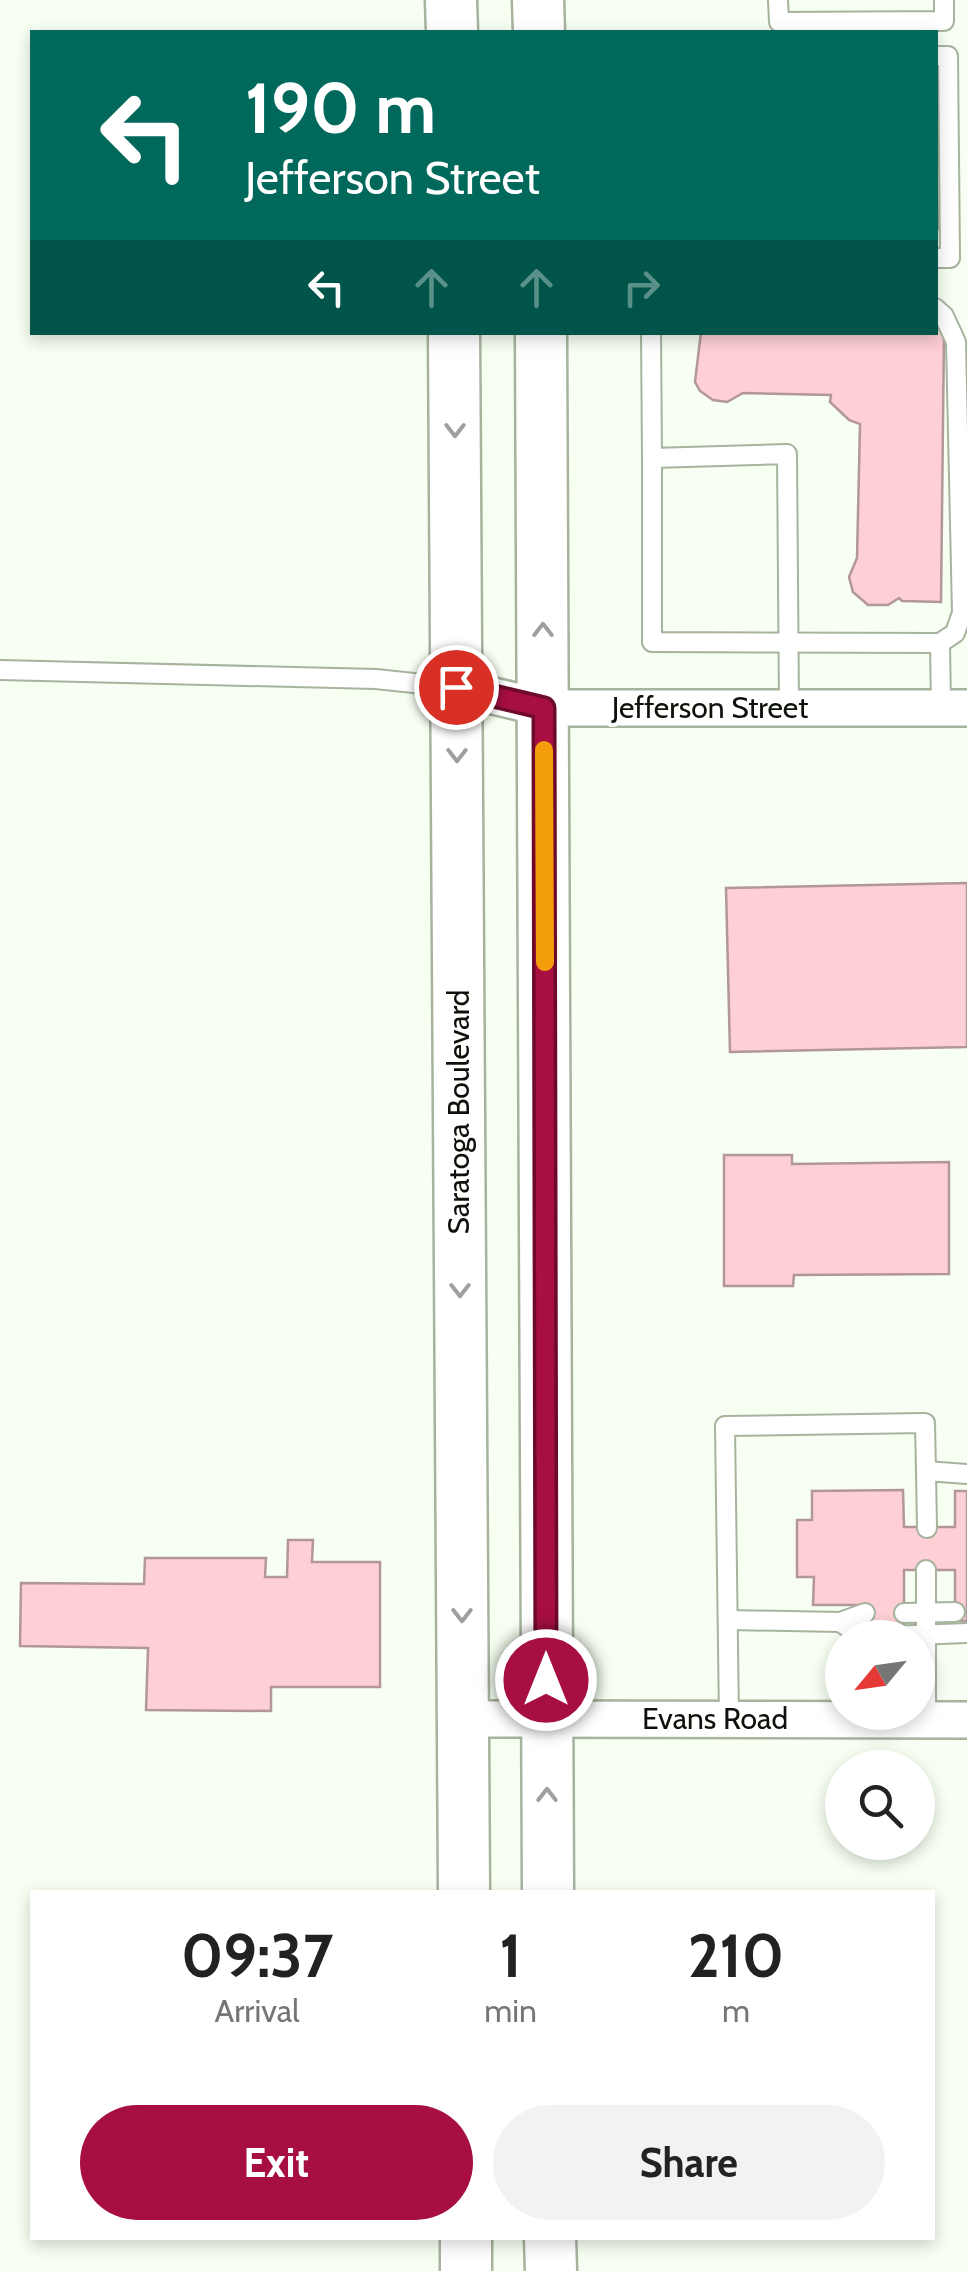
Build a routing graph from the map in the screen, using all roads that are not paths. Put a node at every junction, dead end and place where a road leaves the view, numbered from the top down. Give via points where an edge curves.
1 (452, 0) edge
2 (538, 0) edge
3 (778, 0) edge
4 (944, 0) edge
5 (452, 30) edge
6 (539, 30) edge
7 (938, 56) edge
8 (938, 258) edge
9 (938, 311) edge
10 (454, 335) edge
11 (541, 335) edge
12 (651, 335) edge
13 (652, 458) junction
14 (789, 642) junction
15 (940, 643) junction
16 (0, 670) edge
17 (456, 687) junction
18 (789, 707) junction
19 (544, 708) junction
20 (954, 708) edge
21 (926, 1471) junction
22 (967, 1474) edge
23 (927, 1528) dead end
24 (926, 1570) dead end
25 (926, 1612) junction
26 (955, 1612) dead end
27 (865, 1613) dead end
28 (904, 1613) dead end
29 (728, 1620) junction
30 (846, 1620) edge
31 (926, 1620) edge
32 (825, 1622) edge
33 (967, 1633) edge
34 (935, 1635) edge
35 (547, 1718) junction
36 (463, 1719) junction
37 (729, 1719) junction
38 (825, 1719) edge
39 (935, 1720) edge
40 (967, 1720) edge
41 (464, 1890) edge
42 (548, 1890) edge
43 (466, 2240) edge
44 (550, 2240) edge
45 (466, 2271) edge
46 (550, 2271) edge

1 - 5 main road
2 - 6 main road
3 - 4 lane via 779,22 944,21
7 - 8 lane via 948,56 950,258
9 - 15 lane via 956,342 962,594 955,633
10 -> 17 main road, Saratoga Boulevard
19 -> 11 main road
12 - 13 lane
13 - 14 lane via 652,642
13 - 14 lane via 788,454
14 - 15 lane
14 - 18 lane
15 - 20 lane
16 - 17 lane via 376,678
17 - 19 street, Jefferson Street
17 -> 36 main road, Saratoga Boulevard
18 - 19 street, Jefferson Street
18 - 20 street, Jefferson Street
19 - 35 main road
21 - 22 lane
21 - 23 lane
21 - 29 lane via 925,1423 725,1426
24 - 25 lane
25 - 26 lane
25 - 28 lane
25 - 31 lane
27 - 30 lane
29 - 32 lane
29 - 37 lane
33 - 34 lane
35 - 36 street, Evans Road
35 - 37 street, Evans Road
42 -> 35 main road
36 - 41 main road, Saratoga Boulevard
37 - 38 street, Evans Road
39 - 40 street, Evans Road
43 - 45 main road
44 - 46 main road

